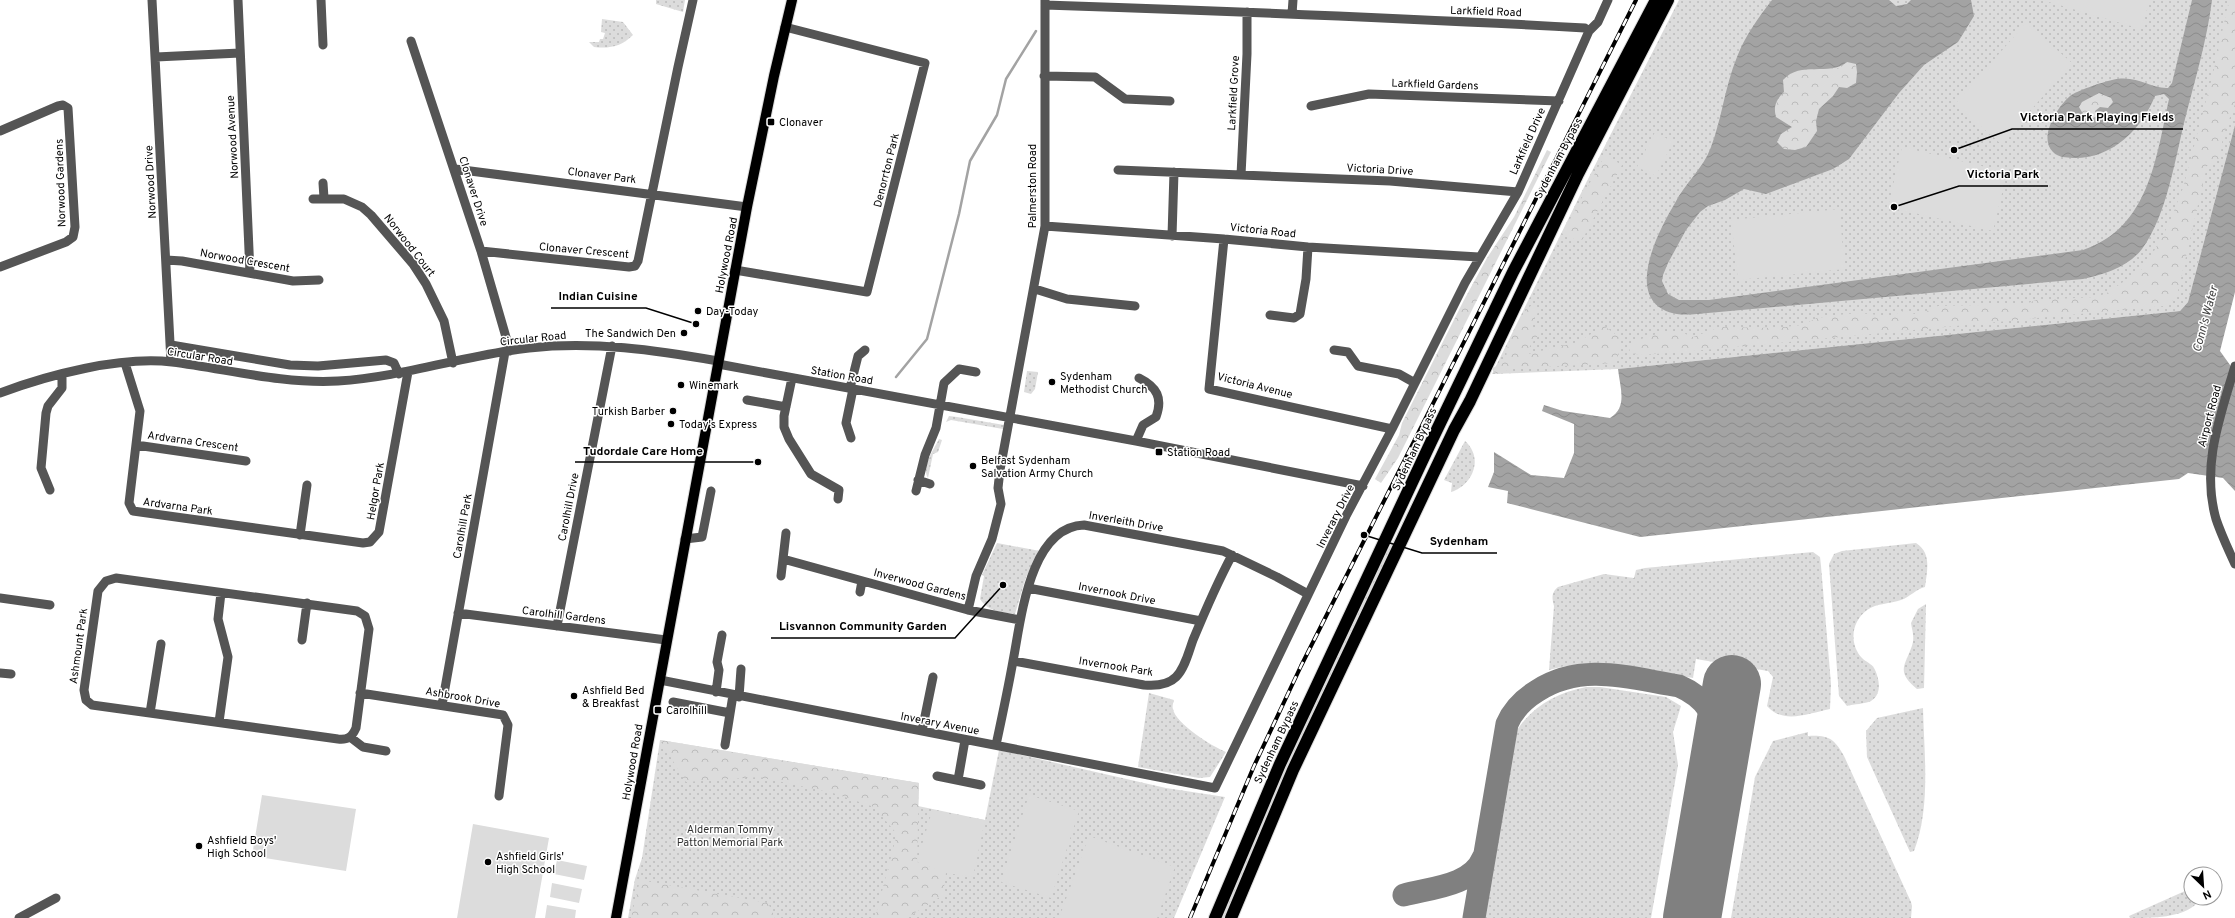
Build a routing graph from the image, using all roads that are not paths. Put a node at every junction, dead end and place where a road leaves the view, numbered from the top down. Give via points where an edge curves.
1 (152, 0) edge
2 (238, 0) edge
3 (321, 0) edge
4 (694, 0) edge
5 (792, 0) edge
6 (1293, 0) edge
7 (1608, 0) edge
8 (1656, 0) edge
9 (1668, 0) edge
10 (1045, 2) edge
11 (1139, 4) edge
12 (1247, 12) junction
13 (1292, 14) junction
14 (785, 27) junction
15 (1589, 31) junction
16 (411, 41) dead end
17 (323, 45) dead end
18 (240, 53) junction
19 (156, 57) junction
20 (1044, 76) junction
21 (1170, 101) dead end
22 (1559, 101) junction
23 (1311, 106) dead end
24 (0, 131) edge
25 (454, 169) junction
26 (1118, 170) dead end
27 (1174, 172) junction
28 (1241, 175) junction
29 (323, 183) dead end
30 (1518, 192) junction
31 (651, 193) junction
32 (324, 198) junction
33 (313, 199) dead end
34 (747, 207) junction
35 (1045, 226) junction
36 (1172, 236) junction
37 (1224, 239) junction
38 (1308, 247) junction
39 (481, 251) junction
40 (1480, 257) junction
41 (166, 260) junction
42 (0, 267) edge
43 (735, 270) junction
44 (250, 273) junction
45 (319, 280) dead end
46 (1034, 289) junction
47 (1135, 306) dead end
48 (1270, 315) dead end
49 (171, 345) junction
50 (612, 346) junction
51 (865, 350) dead end
52 (1334, 350) dead end
53 (508, 352) junction
54 (171, 362) junction
55 (718, 362) junction
56 (125, 363) junction
57 (453, 363) junction
58 (2235, 366) edge
59 (976, 372) dead end
60 (404, 373) junction
61 (62, 374) junction
62 (792, 378) junction
63 (1139, 378) dead end
64 (1415, 383) junction
65 (851, 388) junction
66 (0, 393) edge
67 (747, 400) dead end
68 (940, 404) junction
69 (786, 407) junction
70 (1009, 417) junction
71 (1392, 430) junction
72 (851, 438) dead end
73 (1136, 441) junction
74 (136, 445) junction
75 (246, 461) dead end
76 (918, 480) junction
77 (930, 484) dead end
78 (307, 485) dead end
79 (1363, 486) junction
80 (50, 490) dead end
81 (916, 490) dead end
82 (711, 491) dead end
83 (838, 499) dead end
84 (786, 533) dead end
85 (300, 535) junction
86 (685, 539) junction
87 (1232, 555) junction
88 (783, 559) junction
89 (2235, 564) edge
90 (781, 576) dead end
91 (862, 581) junction
92 (1028, 588) junction
93 (221, 592) junction
94 (860, 592) dead end
95 (1308, 594) junction
96 (0, 598) edge
97 (307, 603) junction
98 (50, 605) dead end
99 (968, 610) junction
100 (458, 613) junction
101 (1020, 620) junction
102 (1201, 621) junction
103 (556, 626) junction
104 (722, 636) dead end
105 (302, 640) dead end
106 (666, 640) junction
107 (161, 644) dead end
108 (1014, 661) junction
109 (741, 669) dead end
110 (0, 673) edge
111 (12, 674) dead end
112 (932, 677) dead end
113 (660, 680) junction
114 (716, 692) junction
115 (360, 693) junction
116 (736, 696) junction
117 (673, 702) dead end
118 (442, 705) junction
119 (150, 713) junction
120 (730, 713) junction
121 (219, 722) junction
122 (922, 731) junction
123 (350, 737) junction
124 (965, 740) junction
125 (724, 745) dead end
126 (996, 745) junction
127 (386, 752) dead end
128 (937, 776) dead end
129 (958, 780) junction
130 (981, 785) dead end
131 (1215, 788) joint
132 (499, 796) dead end
133 (56, 898) dead end
134 (19, 918) edge
135 (616, 918) edge
136 (1215, 918) edge
137 (1231, 918) edge

1 - 19 street, Norwood Drive
2 - 18 street, Norwood Avenue
3 - 17 street
4 - 31 street
5 - 14 main road, Holywood Road
6 - 13 street
7 - 15 street, Larkfield Drive via 1598,22
8 - 136 highway, Sydenham Bypass via 1513,272 1280,764
9 - 137 highway via 1578,174 1454,430 1293,770
10 - 11 street, Larkfield Road
10 - 20 street, Palmerston Road
11 - 12 street, Larkfield Road
12 - 13 street, Larkfield Road
12 - 28 street, Larkfield Grove
13 - 15 street, Larkfield Road via 1585,28
14 - 34 main road, Holywood Road
14 - 43 street, Denorrton Park via 925,63 867,292
15 - 22 street, Larkfield Drive
16 - 25 street, Clonaver Drive
18 - 19 street
18 - 44 street, Norwood Avenue
19 - 41 street, Norwood Drive
20 - 21 street via 1095,77 1125,99
20 - 35 street, Palmerston Road
22 - 23 street, Larkfield Gardens via 1369,94
22 - 30 street, Larkfield Drive
24 - 42 street, Norwood Gardens via 58,106 66,106 69,113 74,234 70,240 62,244
25 - 31 street, Clonaver Park
25 - 39 street, Clonaver Drive
26 - 27 street, Victoria Drive
27 - 28 street, Victoria Drive
27 - 36 street
28 - 30 street, Victoria Drive via 1390,181
29 - 32 street
30 - 40 street, Larkfield Drive
31 - 34 street, Clonaver Park
31 - 39 street, Clonaver Crescent via 635,266
32 - 33 street, Norwood Court
32 - 57 street, Norwood Court via 344,199 362,206 413,264 444,321
34 - 43 main road, Holywood Road
35 - 36 street, Victoria Road
35 - 46 street, Palmerston Road
36 - 37 street, Victoria Road
37 - 38 street, Victoria Road
37 - 71 street, Victoria Avenue via 1209,389
38 - 40 street, Victoria Road
38 - 48 street via 1300,314 1290,318
39 - 53 street, Clonaver Drive
40 - 64 street, Inverary Drive
41 - 44 street, Norwood Crescent
41 - 49 street, Norwood Drive
43 - 55 main road, Holywood Road
44 - 45 street, Norwood Crescent via 293,281
46 - 47 street via 1067,299
46 - 70 street, Palmerston Road
49 - 54 street, Norwood Drive
49 - 60 street, Circular Road via 290,365 318,366 386,360 394,363
50 - 53 street, Circular Road via 563,346
50 - 55 street, Circular Road
50 - 103 street, Carolhill Drive
51 - 65 street via 858,356
52 - 64 street via 1348,352 1358,366 1399,374
53 - 57 street, Circular Road
53 - 100 street, Carolhill Park
54 - 56 street, Circular Road
54 - 60 street, Circular Road via 306,382 340,381
55 - 62 street, Station Road
55 - 86 main road, Holywood Road
56 - 61 street, Circular Road
56 - 74 street, Ardvarna Park via 140,411
57 - 60 street, Circular Road
58 - 89 street, Airport Road via 2213,443 2211,472 2216,519
59 - 68 street via 959,369 944,383
60 - 85 street, Helgor Park via 379,532 376,537 363,543
61 - 66 street, Circular Road
61 - 80 street via 62,388 48,406 45,420 41,471
62 - 65 street, Station Road
62 - 69 street
63 - 73 street via 1151,379 1159,399 1159,409 1156,417 1142,424
64 - 71 street, Inverary Drive
65 - 68 street, Station Road
65 - 72 street via 846,423
67 - 69 street
68 - 70 street, Station Road
68 - 76 street via 935,432 924,455
69 - 83 street via 784,426 796,453 811,474 839,490
70 - 73 street, Station Road
70 - 99 street, Palmerston Road via 998,488 1001,504 992,539 976,576
71 - 79 street, Inverary Drive
73 - 79 street, Station Road
74 - 75 street, Ardvarna Crescent
74 - 85 street, Ardvarna Park via 129,503 134,511
76 - 77 street
76 - 81 street
78 - 85 street
79 - 95 street, Inverary Drive
82 - 86 street via 702,538
84 - 88 street
86 - 106 main road, Holywood Road
87 - 92 street, Inverleith Drive via 1084,525 1076,526 1059,533 1046,548
87 - 95 street, Inverleith Drive
87 - 102 street, Invernook Park
88 - 90 street
88 - 91 street, Inverwood Gardens
91 - 94 street, Inverwood Gardens
91 - 99 street, Inverwood Gardens
92 - 101 street, Inverleith Drive
92 - 102 street, Invernook Drive
93 - 97 street, Ashmount Park
93 - 119 street, Ashmount Park via 116,578 100,586 85,698 95,706
93 - 121 street via 218,619 228,657
95 - 131 street, Inverary Drive
96 - 98 street
97 - 105 street
97 - 115 street, Ashmount Park via 357,611 368,620
99 - 101 street, Inverwood Gardens
100 - 103 street, Carolhill Gardens
100 - 118 street, Carolhill Park
101 - 108 street, Inverleith Drive
102 - 108 street, Invernook Park via 1180,671 1173,679 1160,685 1144,685
103 - 106 street, Carolhill Gardens
104 - 114 street via 717,662 720,670
106 - 113 main road, Holywood Road
107 - 119 street
108 - 126 street, Inverleith Drive
109 - 116 street
110 - 111 street
112 - 122 street
113 - 114 street, Inverary Avenue
113 - 135 main road, Holywood Road
114 - 116 street, Inverary Avenue
115 - 118 street, Ashbrook Drive
115 - 123 street, Ashmount Park via 356,728
116 - 120 street
116 - 122 street, Inverary Avenue
117 - 120 street
118 - 132 street, Ashbrook Drive via 499,713 505,718 508,726
119 - 121 street, Ashmount Park
120 - 125 street
121 - 123 street, Ashmount Park via 338,739
122 - 124 street, Inverary Avenue
123 - 127 street via 363,747
124 - 126 street, Inverary Avenue
124 - 129 street
126 - 131 street, Inverary Avenue
128 - 129 street
129 - 130 street
133 - 134 street

